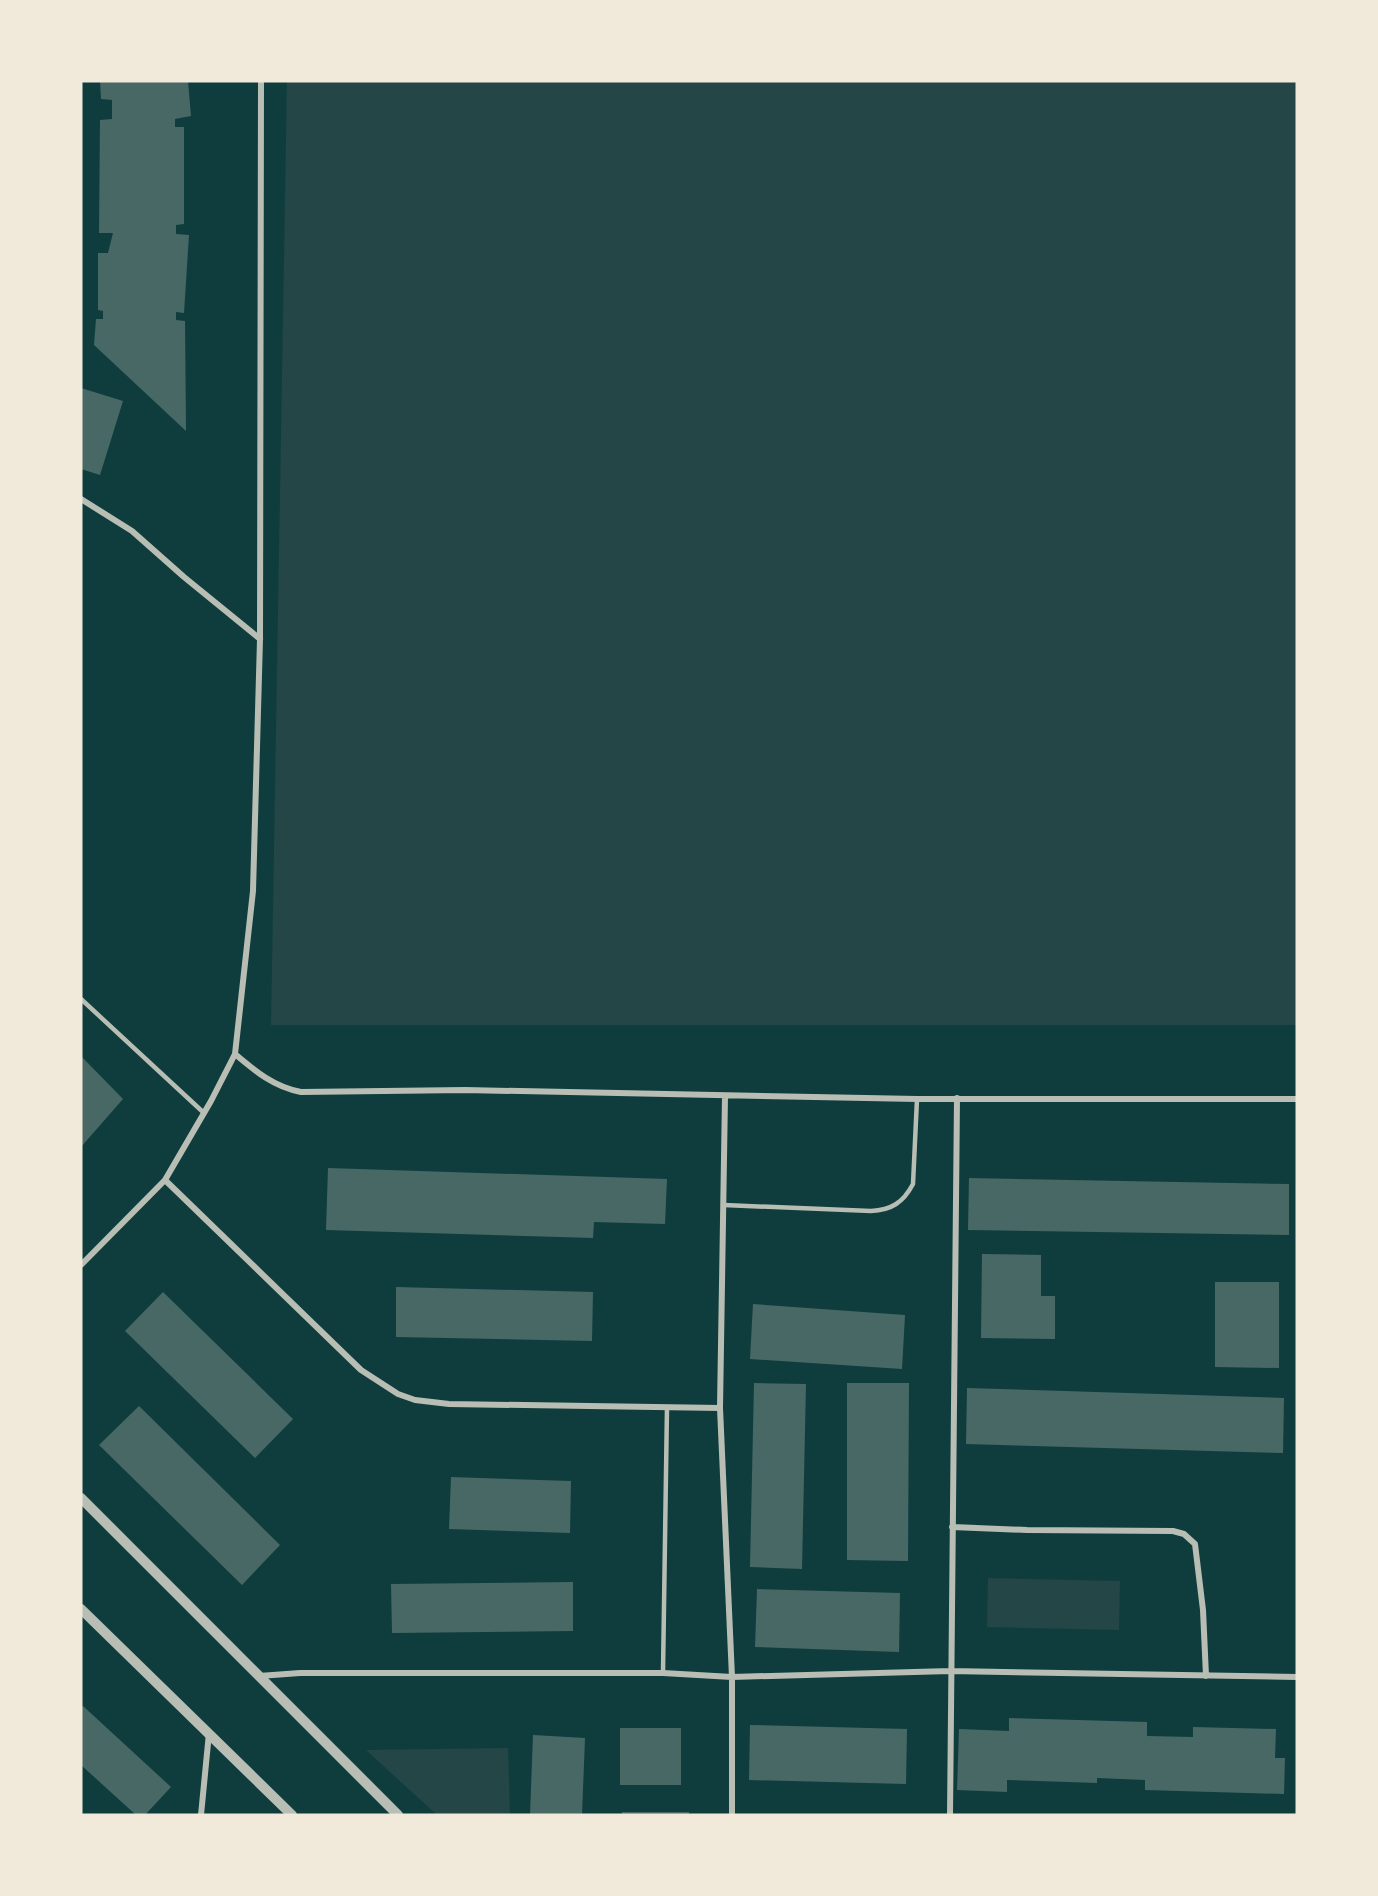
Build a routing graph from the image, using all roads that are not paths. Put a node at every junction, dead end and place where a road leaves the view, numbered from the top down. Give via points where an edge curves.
1 (261, 81) edge
2 (81, 499) edge
3 (260, 639) junction
4 (81, 999) edge
5 (235, 1054) junction
6 (725, 1096) junction
7 (957, 1098) junction
8 (917, 1099) junction
9 (1297, 1099) edge
10 (204, 1113) junction
11 (165, 1180) junction
12 (724, 1205) junction
13 (81, 1265) edge
14 (667, 1407) junction
15 (720, 1408) junction
16 (81, 1498) edge
17 (952, 1527) junction
18 (82, 1613) edge
19 (950, 1671) junction
20 (663, 1673) junction
21 (258, 1676) junction
22 (1206, 1676) junction
23 (732, 1677) junction
24 (1297, 1677) edge
25 (209, 1732) junction
26 (201, 1815) edge
27 (292, 1815) edge
28 (398, 1815) edge
29 (732, 1815) edge
30 (950, 1815) edge

1 - 3 street
2 - 3 street via 132,531
3 - 5 street via 253,891
4 - 10 lane
5 - 6 street via 270,1082 301,1092 465,1090
5 - 10 street
6 - 8 street
6 - 12 street
7 - 8 street
7 - 9 street
7 - 17 street
8 - 12 lane via 913,1184 896,1205 871,1210
10 - 11 street
11 - 13 street
11 - 14 street via 361,1370 398,1394 448,1404
12 - 15 street
14 - 15 street
14 - 20 lane
15 - 23 street
16 - 21 street
17 - 19 street
17 - 22 street via 1184,1534 1195,1544
18 - 25 street
19 - 22 street
19 - 23 street
19 - 30 street
20 - 21 street
20 - 23 street
21 - 28 street
22 - 24 street
23 - 29 street
25 - 26 street
25 - 27 street

